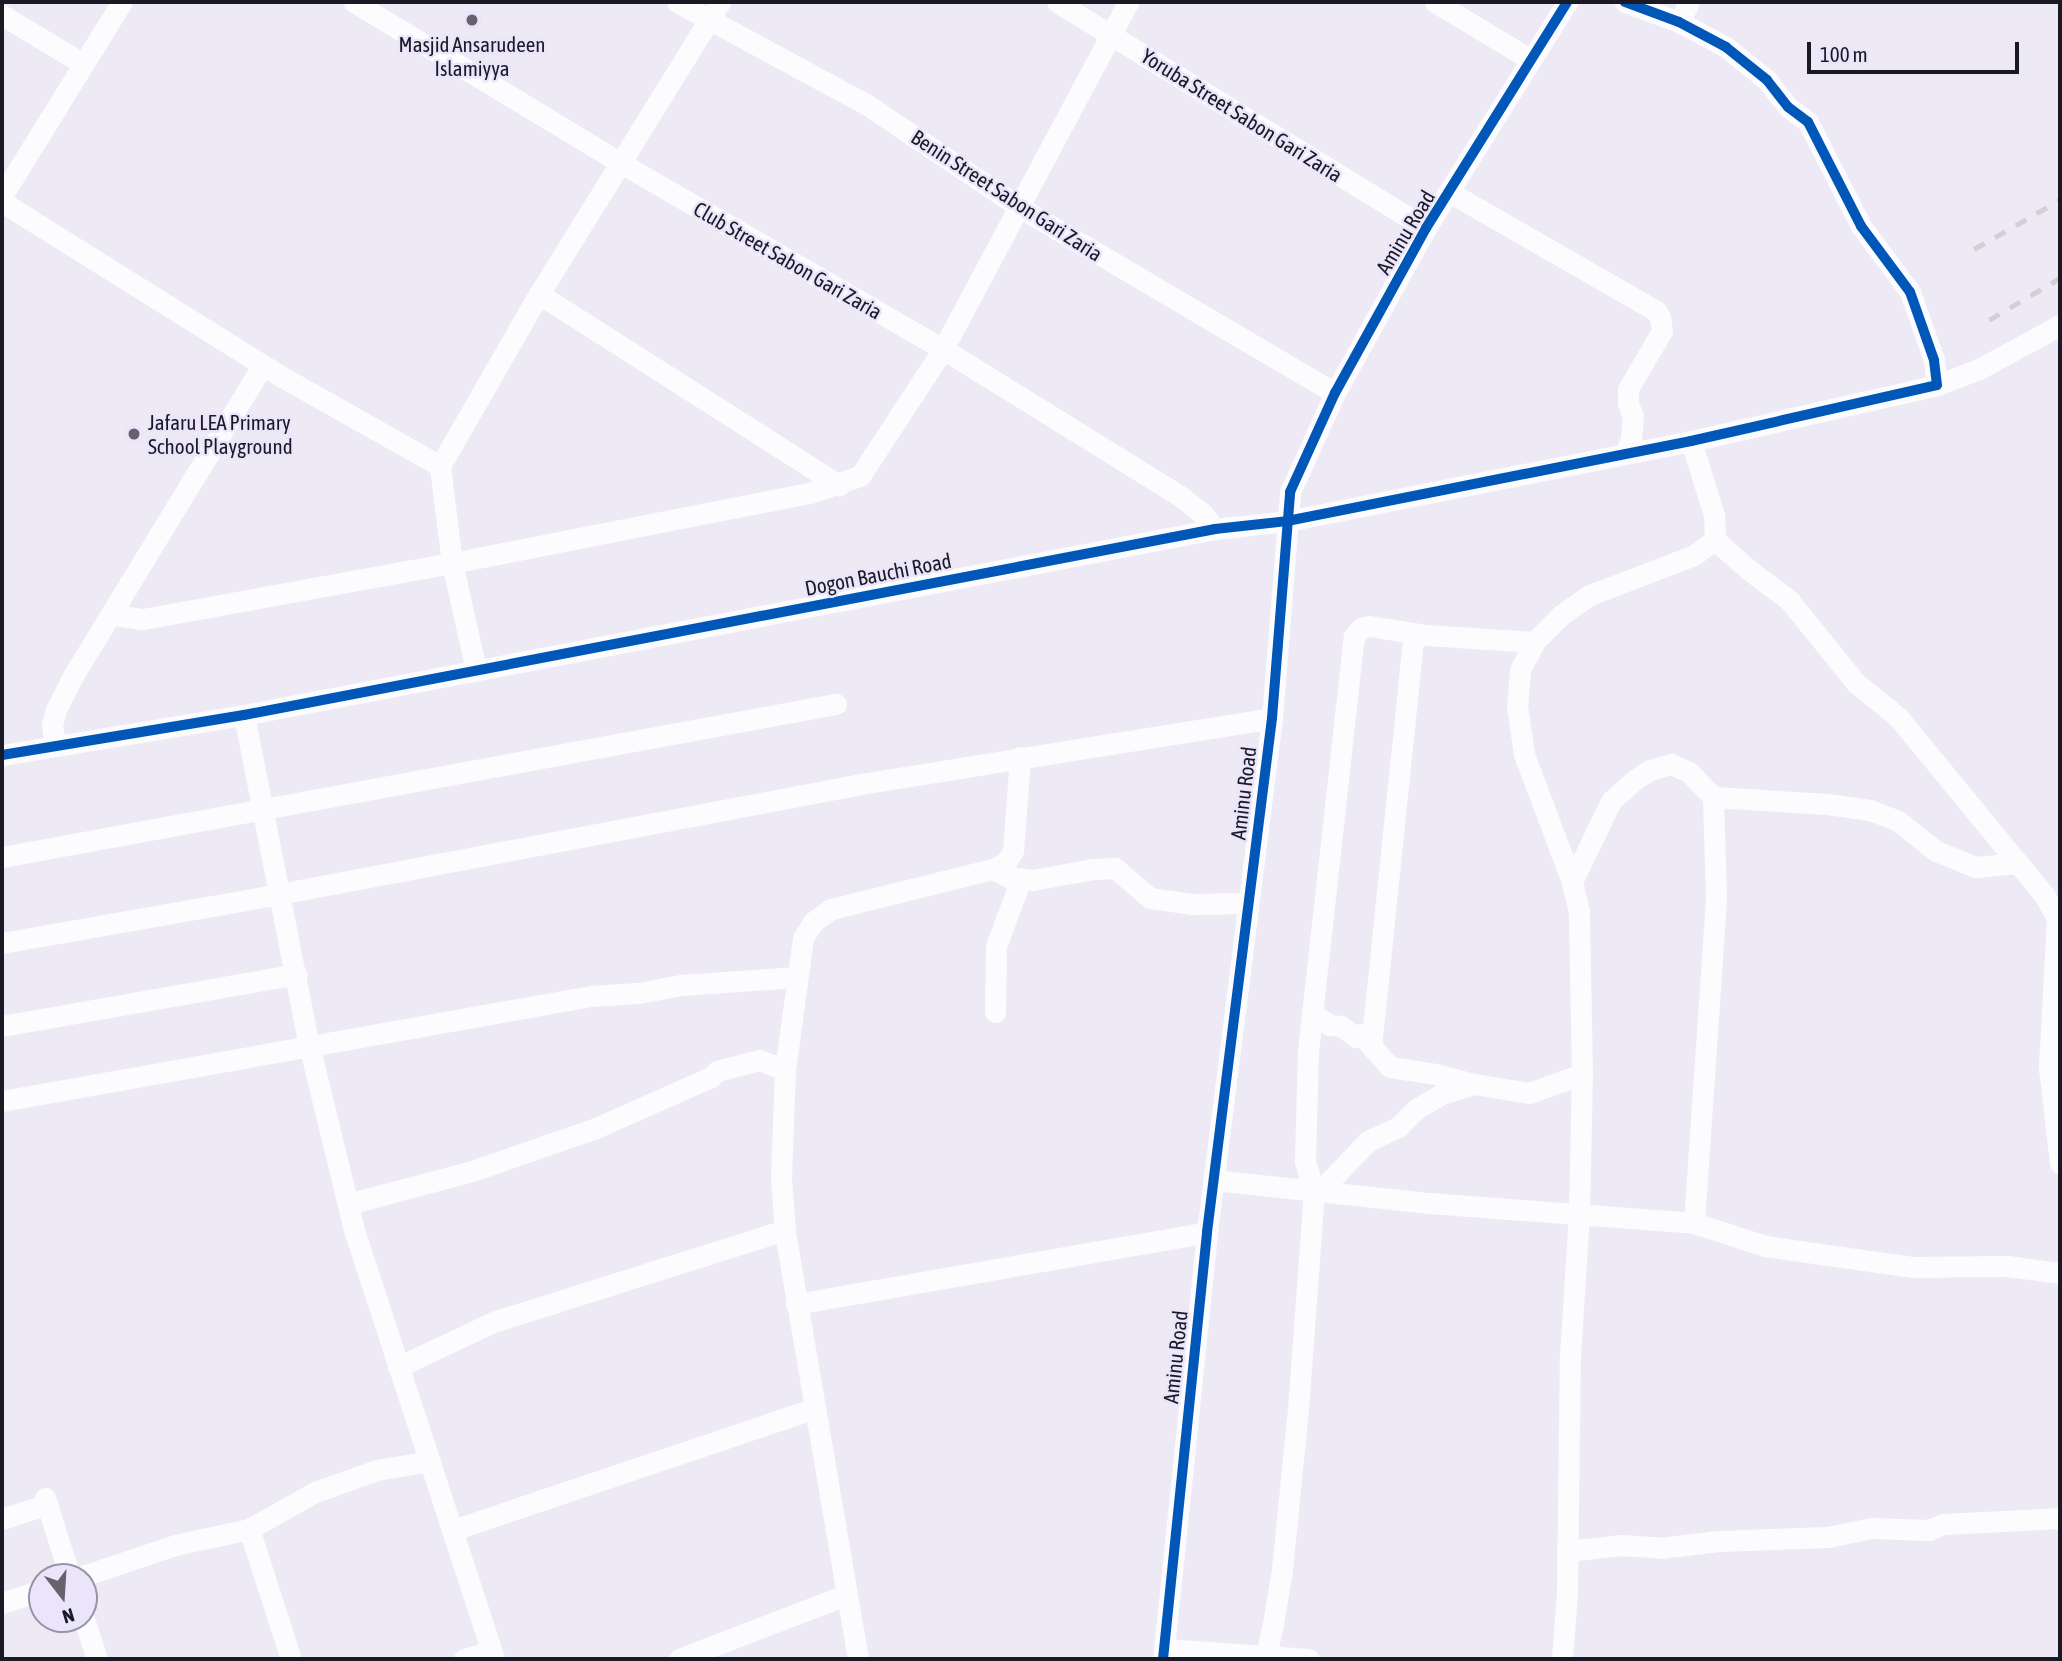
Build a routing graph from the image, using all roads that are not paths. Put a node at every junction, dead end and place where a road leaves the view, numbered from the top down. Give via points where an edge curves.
1 (122, 2) edge
2 (354, 2) edge
3 (677, 2) edge
4 (720, 2) edge
5 (1057, 2) edge
6 (1128, 2) edge
7 (1435, 2) edge
8 (1567, 2) edge
9 (1625, 2) edge
10 (1689, 2) edge
11 (2, 15) edge
12 (708, 21) junction
13 (1679, 22) junction
14 (1109, 33) junction
15 (1531, 60) junction
16 (82, 63) junction
17 (619, 162) junction
18 (1451, 193) junction
19 (2, 196) edge
20 (2, 202) edge
21 (1019, 207) junction
22 (1426, 228) junction
23 (539, 294) junction
24 (2060, 325) edge
25 (943, 349) junction
26 (263, 365) junction
27 (1937, 385) junction
28 (1335, 393) junction
29 (1691, 441) junction
30 (1626, 452) junction
31 (440, 466) junction
32 (839, 485) junction
33 (1287, 521) junction
34 (1215, 529) junction
35 (1715, 540) junction
36 (452, 563) junction
37 (114, 610) junction
38 (1414, 633) junction
39 (1534, 642) junction
40 (476, 670) junction
41 (836, 704) dead end
42 (244, 715) junction
43 (1272, 718) junction
44 (55, 746) junction
45 (2, 755) edge
46 (1020, 757) junction
47 (1713, 797) junction
48 (262, 808) junction
49 (2, 857) edge
50 (2018, 863) junction
51 (993, 869) junction
52 (1021, 879) junction
53 (1572, 881) junction
54 (279, 894) junction
55 (1248, 903) junction
56 (2, 943) edge
57 (296, 974) junction
58 (797, 977) junction
59 (995, 1012) dead end
60 (1313, 1014) junction
61 (2, 1026) edge
62 (1368, 1039) junction
63 (309, 1045) junction
64 (785, 1070) junction
65 (1582, 1074) junction
66 (1474, 1084) junction
67 (1543, 1089) junction
68 (2, 1101) edge
69 (1581, 1118) junction
70 (2060, 1163) edge
71 (1213, 1180) junction
72 (1317, 1191) junction
73 (348, 1204) junction
74 (1579, 1214) junction
75 (1694, 1223) junction
76 (785, 1230) junction
77 (1207, 1232) junction
78 (2060, 1272) edge
79 (796, 1304) junction
80 (398, 1367) junction
81 (813, 1409) junction
82 (430, 1461) junction
83 (2060, 1518) edge
84 (2, 1519) edge
85 (249, 1529) junction
86 (453, 1530) junction
87 (1567, 1551) junction
88 (66, 1563) edge
89 (98, 1571) edge
90 (28, 1595) edge
91 (846, 1595) junction
92 (2, 1603) edge
93 (89, 1633) edge
94 (1164, 1654) edge
95 (493, 1655) edge
96 (1264, 1657) edge
97 (97, 1659) edge
98 (292, 1659) edge
99 (464, 1659) edge
100 (679, 1659) edge
101 (858, 1659) edge
102 (1309, 1659) edge
103 (1562, 1659) edge

1 - 16 street
2 - 17 street, Club Street Sabon Gari Zaria
3 - 12 street, Benin Street Sabon Gari Zaria
4 - 12 street
5 - 14 street, Yoruba Street Sabon Gari Zaria
6 - 14 street
7 - 15 street
8 - 15 street, Aminu Road
9 - 13 street
10 - 13 street
11 - 16 street
12 - 17 street
12 - 21 street, Benin Street Sabon Gari Zaria via 866,104
13 - 27 street via 1726,47 1768,80 1788,107 1808,122 1861,226 1910,292 1934,360
14 - 21 street
14 - 22 street, Yoruba Street Sabon Gari Zaria
15 - 18 street, Aminu Road
16 - 19 street
17 - 23 street
17 - 25 street, Club Street Sabon Gari Zaria
18 - 22 street, Aminu Road
18 - 30 street via 1656,310 1662,331 1628,388 1633,416
20 - 26 street
21 - 25 street
21 - 28 street, Benin Street Sabon Gari Zaria
22 - 28 street, Aminu Road
23 - 31 street
23 - 32 street
24 - 27 street, Dogon Bauchi Road via 1979,369
25 - 32 street via 860,476
25 - 34 street, Club Street Sabon Gari Zaria via 1180,496
26 - 31 street
26 - 37 street
27 - 29 street, Dogon Bauchi Road
28 - 33 street, Aminu Road via 1290,492
29 - 30 street, Dogon Bauchi Road
29 - 35 street via 1714,515
30 - 33 street, Dogon Bauchi Road
31 - 36 street
32 - 36 street
33 - 34 street, Dogon Bauchi Road
33 - 43 street, Aminu Road
34 - 40 street, Dogon Bauchi Road
35 - 39 street via 1694,555 1590,595 1560,615
35 - 50 street via 1789,600 1856,683 1898,717
36 - 37 street via 143,619 121,616
36 - 40 street
37 - 44 street via 59,704 52,725
38 - 39 street
38 - 60 street via 1369,626 1354,637
38 - 62 street
39 - 53 street via 1520,670 1517,706 1524,754
40 - 42 street, Dogon Bauchi Road
41 - 48 street
42 - 44 street, Dogon Bauchi Road
42 - 48 street
43 - 46 street
43 - 55 street, Aminu Road
44 - 45 street, Dogon Bauchi Road
46 - 51 street via 1013,851
46 - 54 street
47 - 50 street via 1870,810 1898,821 1936,851 1976,867
47 - 53 street via 1689,772 1671,764 1650,770 1611,801
47 - 75 street via 1716,900
48 - 49 street
48 - 54 street
50 - 70 street via 2057,919 2049,1068
51 - 52 street
51 - 58 street via 831,909 813,922 803,938
52 - 55 street via 1115,868 1150,898 1192,904
52 - 59 street via 996,946
53 - 65 street via 1579,911
54 - 56 street
54 - 57 street
55 - 71 street, Aminu Road
57 - 61 street
57 - 63 street
58 - 63 street via 591,996
58 - 64 street
60 - 62 street
60 - 72 street via 1305,1162
62 - 66 street via 1381,1061 1397,1071 1436,1074
63 - 68 street
63 - 73 street
64 - 73 street via 758,1060 717,1071 596,1128 472,1171
64 - 76 street via 781,1178
65 - 67 street
65 - 69 street
66 - 67 street via 1529,1093
66 - 72 street via 1442,1094 1416,1109 1398,1127 1368,1141
67 - 69 street via 1562,1097
69 - 74 street
71 - 72 street
71 - 77 street, Aminu Road
72 - 74 street
72 - 96 street via 1282,1570
73 - 80 street
74 - 75 street
74 - 87 street via 1570,1356
75 - 78 street via 1765,1246 1899,1265 2007,1266
76 - 79 street
76 - 80 street via 493,1322
77 - 79 street
77 - 94 street, Aminu Road
79 - 81 street
80 - 82 street
81 - 86 street
81 - 91 street
82 - 85 street via 377,1470 316,1492
82 - 86 street
83 - 87 street
84 - 88 street via 46,1501
85 - 89 street via 176,1545
85 - 98 street
86 - 95 street
87 - 103 street
90 - 92 street
91 - 100 street
91 - 101 street
93 - 97 street
94 - 96 street
95 - 99 street
96 - 102 street

